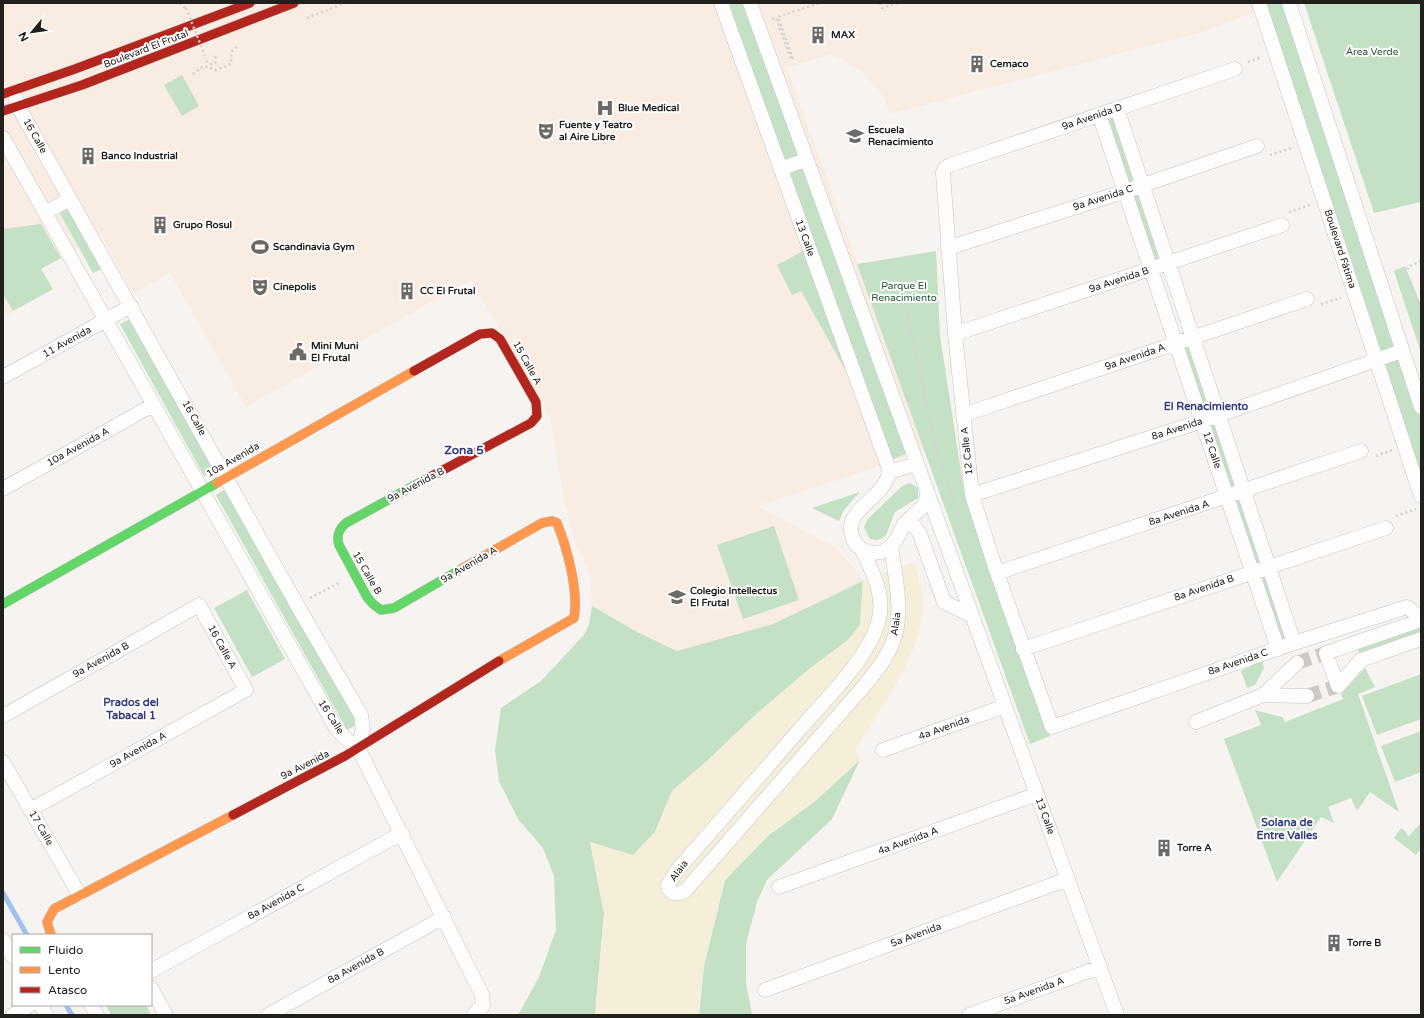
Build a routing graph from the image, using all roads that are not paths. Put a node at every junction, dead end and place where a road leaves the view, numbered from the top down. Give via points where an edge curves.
1 (294, 3) edge
2 (721, 3) edge
3 (750, 3) edge
4 (1259, 3) edge
5 (1289, 3) edge
6 (245, 5) edge
7 (247, 21) junction
8 (1235, 69) road end
9 (8, 92) edge
10 (18, 106) junction
11 (1117, 109) junction
12 (3, 111) edge
13 (1100, 114) junction
14 (3, 138) edge
15 (1257, 146) road end
16 (806, 160) junction
17 (950, 165) joint
18 (780, 169) junction
19 (1142, 186) junction
20 (1125, 192) junction
21 (70, 199) junction
22 (45, 212) junction
23 (1282, 225) road end
24 (948, 248) junction
25 (1168, 263) junction
26 (1151, 269) junction
27 (1307, 300) road end
28 (130, 306) junction
29 (106, 320) junction
30 (955, 334) junction
31 (475, 336) joint
32 (1193, 337) junction
33 (1176, 343) junction
34 (1402, 351) junction
35 (1376, 360) junction
36 (3, 377) edge
37 (153, 405) junction
38 (1421, 407) edge
39 (964, 415) junction
40 (1218, 415) junction
41 (1202, 420) junction
42 (531, 423) joint
43 (1361, 451) road end
44 (916, 464) junction
45 (889, 472) junction
46 (226, 476) junction
47 (3, 489) edge
48 (1244, 490) junction
49 (201, 491) junction
50 (928, 495) junction
51 (972, 495) junction
52 (1228, 496) junction
53 (1421, 496) edge
54 (903, 526) junction
55 (1386, 528) road end
56 (338, 545) joint
57 (891, 546) junction
58 (862, 550) junction
59 (1269, 566) junction
60 (1253, 571) junction
61 (997, 573) junction
62 (3, 604) edge
63 (199, 605) joint
64 (380, 610) joint
65 (972, 616) junction
66 (1421, 619) edge
67 (570, 621) joint
68 (1421, 639) edge
69 (1294, 643) junction
70 (1356, 643) junction
71 (1278, 648) junction
72 (1023, 649) junction
73 (1361, 660) junction
74 (1297, 663) tunnel mouth
75 (246, 690) joint
76 (1263, 695) junction
77 (1307, 696) tunnel mouth
78 (1004, 706) junction
79 (3, 716) edge
80 (1196, 722) dead end
81 (1052, 727) joint
82 (358, 748) junction
83 (883, 750) dead end
84 (3, 762) edge
85 (1037, 794) junction
86 (30, 810) junction
87 (402, 833) junction
88 (1068, 879) junction
89 (779, 888) dead end
90 (79, 894) junction
91 (444, 917) junction
92 (51, 934) edge
93 (3, 940) edge
94 (12, 955) edge
95 (1100, 967) junction
96 (152, 970) edge
97 (152, 990) edge
98 (765, 990) dead end
99 (28, 1006) edge
100 (42, 1006) edge
101 (92, 1006) edge
102 (13, 1015) edge
103 (46, 1015) edge
104 (97, 1015) edge
105 (166, 1015) edge
106 (268, 1015) edge
107 (473, 1015) edge
108 (969, 1015) edge
109 (1117, 1015) edge

1 - 7 street, Boulevard El Frutal
2 - 18 street, 13 Calle
3 - 16 street, 13 Calle
4 - 35 street, Boulevard Fátima
5 - 34 street
6 - 7 street
6 - 9 street, Boulevard El Frutal
7 - 10 street, Boulevard El Frutal via 82,85
8 - 11 street, 9a Avenida D
9 - 10 street, 16 Calle
10 - 12 street, Boulevard El Frutal
10 - 21 street, 16 Calle
11 - 13 street, 9a Avenida D
11 - 19 street, 12 Calle
13 - 17 street, 9a Avenida D
13 - 20 street, 12 Calle
14 - 22 street, 16 Calle
15 - 19 street, 9a Avenida C
16 - 18 street
16 - 44 street, 13 Calle
17 - 24 street, 12 Calle A via 943,173
18 - 45 street, 13 Calle
19 - 20 street, 9a Avenida C
19 - 25 street, 12 Calle
20 - 24 street, 9a Avenida C
20 - 26 street, 12 Calle
21 - 22 street
21 - 28 street, 16 Calle
22 - 29 street, 16 Calle
23 - 25 street, 9a Avenida B
24 - 30 street, 12 Calle A
25 - 26 street, 9a Avenida B
25 - 32 street, 12 Calle
26 - 30 street, 9a Avenida B
26 - 33 street, 12 Calle
27 - 32 street, 9a Avenida A
28 - 29 street, 11 Avenida
28 - 46 street, 16 Calle
29 - 36 street, 11 Avenida
29 - 37 street, 16 Calle
30 - 39 street, 12 Calle A
31 - 42 street, 15 Calle A via 488,332 500,339 536,402 537,416
31 - 46 street, 10a Avenida
32 - 33 street, 9a Avenida A
32 - 40 street, 12 Calle
33 - 39 street, 9a Avenida A
33 - 41 street, 12 Calle
34 - 35 street, 8a Avenida
34 - 38 street
35 - 40 street, 8a Avenida
35 - 53 street, Boulevard Fátima
37 - 47 street, 10a Avenida A
37 - 49 street, 16 Calle
39 - 51 street, 12 Calle A
40 - 41 street, 8a Avenida
40 - 48 street, 12 Calle
41 - 51 street, 8a Avenida
41 - 52 street, 12 Calle
42 - 56 street, 9a Avenida B via 346,523 337,533
43 - 48 street, 8a Avenida A
44 - 45 street
44 - 50 street, 13 Calle
45 - 58 street via 888,481 851,523 855,544
46 - 49 street, 10a Avenida
46 - 82 street, 16 Calle via 361,715 363,730
48 - 52 street, 8a Avenida A
48 - 59 street, 12 Calle
49 - 62 street, 10a Avenida
49 - 82 street, 16 Calle via 336,728
50 - 54 street via 923,508 910,516
50 - 65 street, 13 Calle
51 - 61 street, 12 Calle A
52 - 60 street, 12 Calle
52 - 61 street, 8a Avenida A
54 - 57 street
54 - 65 street via 909,524 918,530 944,602
55 - 59 street, 8a Avenida B
56 - 64 street, 15 Calle B via 368,599
57 - 58 street via 878,552
57 - 58 street, Alaia via 899,609 893,643 879,667 686,890 680,894 674,893 668,885 678,869 870,644 880,618 880,600 876,580
59 - 60 street, 8a Avenida B
59 - 69 street, 12 Calle
60 - 71 street, 12 Calle
60 - 72 street, 8a Avenida B
61 - 72 street, 12 Calle A
63 - 75 street, 16 Calle A
63 - 79 street, 9a Avenida B
64 - 67 street, 9a Avenida A via 394,608 549,521 557,524 560,531 576,600 575,615
65 - 78 street, 13 Calle
66 - 69 street, 8a Avenida C via 1407,606
66 - 70 street
67 - 82 street, 9a Avenida via 494,664
68 - 73 street
69 - 71 street, 8a Avenida C
70 - 73 street
70 - 73 street via 1326,653 1338,686
71 - 81 street, 8a Avenida C
72 - 81 street, 12 Calle A
74 - 76 street
75 - 86 street, 9a Avenida A
76 - 77 street
76 - 80 street
78 - 83 street, 4a Avenida
78 - 85 street, 13 Calle
82 - 87 street, 16 Calle
82 - 90 street, 9a Avenida
84 - 86 street, 17 Calle
85 - 88 street, 13 Calle
85 - 89 street, 4a Avenida A
86 - 90 street, 17 Calle
87 - 91 street, 16 Calle
87 - 96 street, 8a Avenida C
88 - 95 street, 13 Calle
88 - 98 street, 5a Avenida
90 - 92 street, 9a Avenida via 54,909 47,919
91 - 106 street, 8a Avenida B
91 - 107 street, 16 Calle via 484,1002 482,1008
93 - 94 street
95 - 108 street, 5a Avenida A
95 - 109 street, 13 Calle
97 - 105 street
99 - 102 street
100 - 103 street
101 - 104 street

